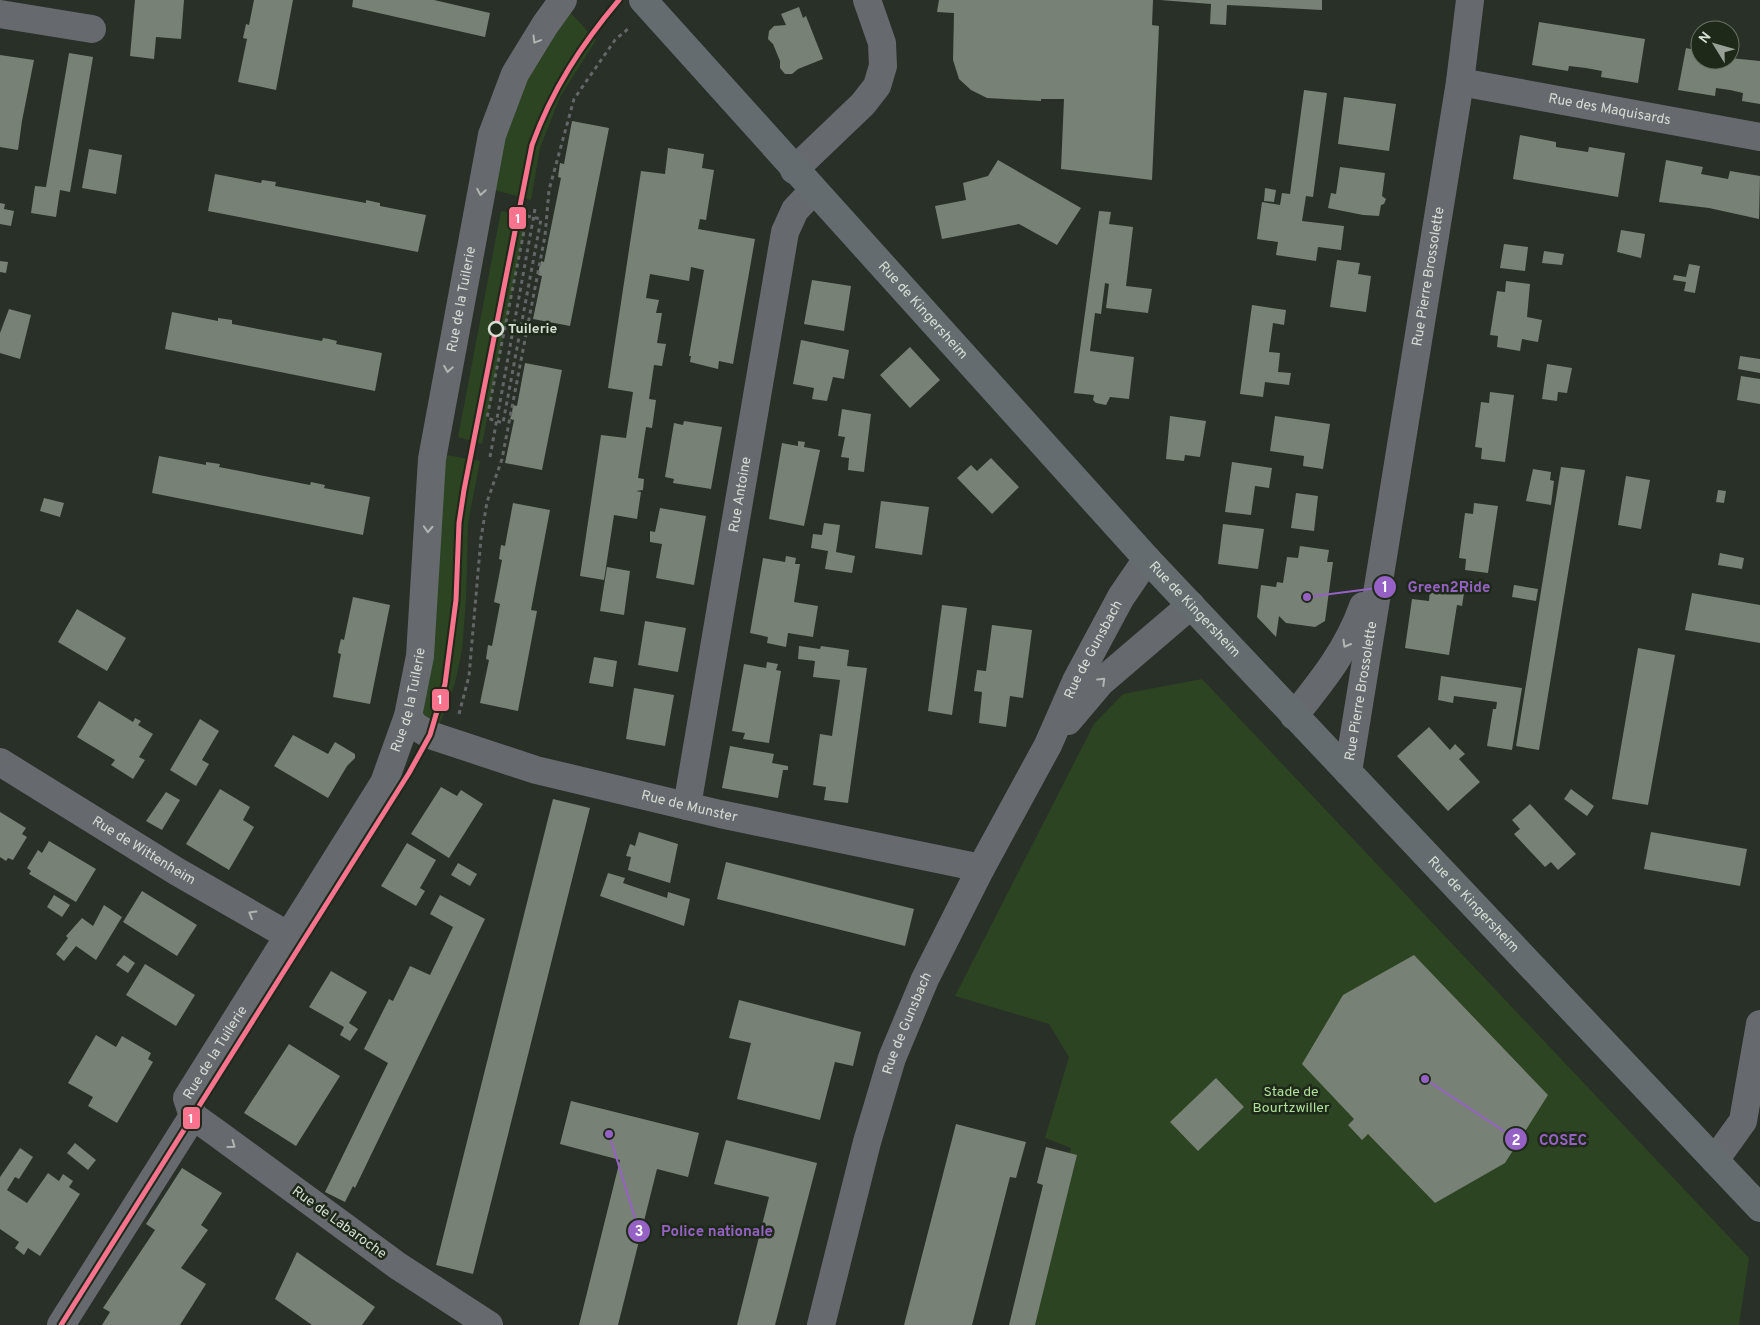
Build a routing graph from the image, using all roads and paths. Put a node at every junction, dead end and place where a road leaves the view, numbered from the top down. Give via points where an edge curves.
1 (563, 0) edge
2 (867, 0) edge
3 (1470, 0) edge
4 (647, 5) edge
5 (0, 14) edge
6 (92, 29) dead end
7 (1460, 82) junction
8 (1760, 137) edge
9 (794, 170) junction
10 (813, 191) junction
11 (535, 209) dead end
12 (535, 218) junction
13 (496, 420) junction
14 (490, 457) dead end
15 (1383, 550) junction
16 (1147, 559) junction
17 (1192, 605) junction
18 (408, 716) junction
19 (1294, 716) junction
20 (455, 744) junction
21 (1048, 745) junction
22 (0, 762) edge
23 (1348, 772) junction
24 (687, 806) junction
25 (981, 868) junction
26 (288, 936) junction
27 (1760, 1024) edge
28 (193, 1116) junction
29 (1715, 1160) junction
30 (1760, 1208) edge
31 (61, 1325) edge
32 (489, 1325) edge
33 (820, 1325) edge

1 -> 18 street, Rue de la Tuilerie via 515,74 492,135 432,459 420,656
2 - 9 street via 882,43 883,66 877,86 863,104
3 - 7 street, Rue Pierre Brossolette
4 - 9 main road, Rue de Kingersheim
4 - 20 path via 615,40 574,98 549,190 545,236 506,440 487,502 469,676 455,728
5 - 6 street
7 - 8 street, Rue des Maquisards
7 - 15 street, Rue Pierre Brossolette
9 - 10 main road, Rue de Kingersheim
10 - 16 main road, Rue de Kingersheim
10 - 24 street, Rue Antoine via 795,210 785,232
11 - 12 path
12 - 13 path
12 - 13 path via 541,219 504,422
12 - 13 path via 527,216 487,418
13 - 14 path
15 -> 19 street, Rue Pierre Brossolette via 1354,631 1335,665
15 - 23 street, Rue Pierre Brossolette
16 - 17 main road, Rue de Kingersheim
16 - 21 street, Rue de Gunsbach via 1121,597 1077,679
17 - 19 main road, Rue de Kingersheim
21 -> 17 street, Rue de Gunsbach via 1100,682
18 - 20 street, Rue de Munster via 415,726 430,735
18 - 26 street, Rue de la Tuilerie via 384,783
19 - 23 main road, Rue de Kingersheim
20 - 24 street, Rue de Munster via 536,770
21 - 25 street, Rue de Gunsbach
26 -> 22 street, Rue de Wittenheim
23 - 29 main road, Rue de Kingersheim
24 - 25 street, Rue de Munster
25 - 33 street, Rue de Gunsbach via 925,979 892,1058
26 - 28 street, Rue de la Tuilerie via 187,1098
27 - 29 street via 1743,1121
28 - 31 street, Rue de la Tuilerie
28 -> 32 street, Rue de Labaroche via 398,1266
29 - 30 main road, Rue de Kingersheim

